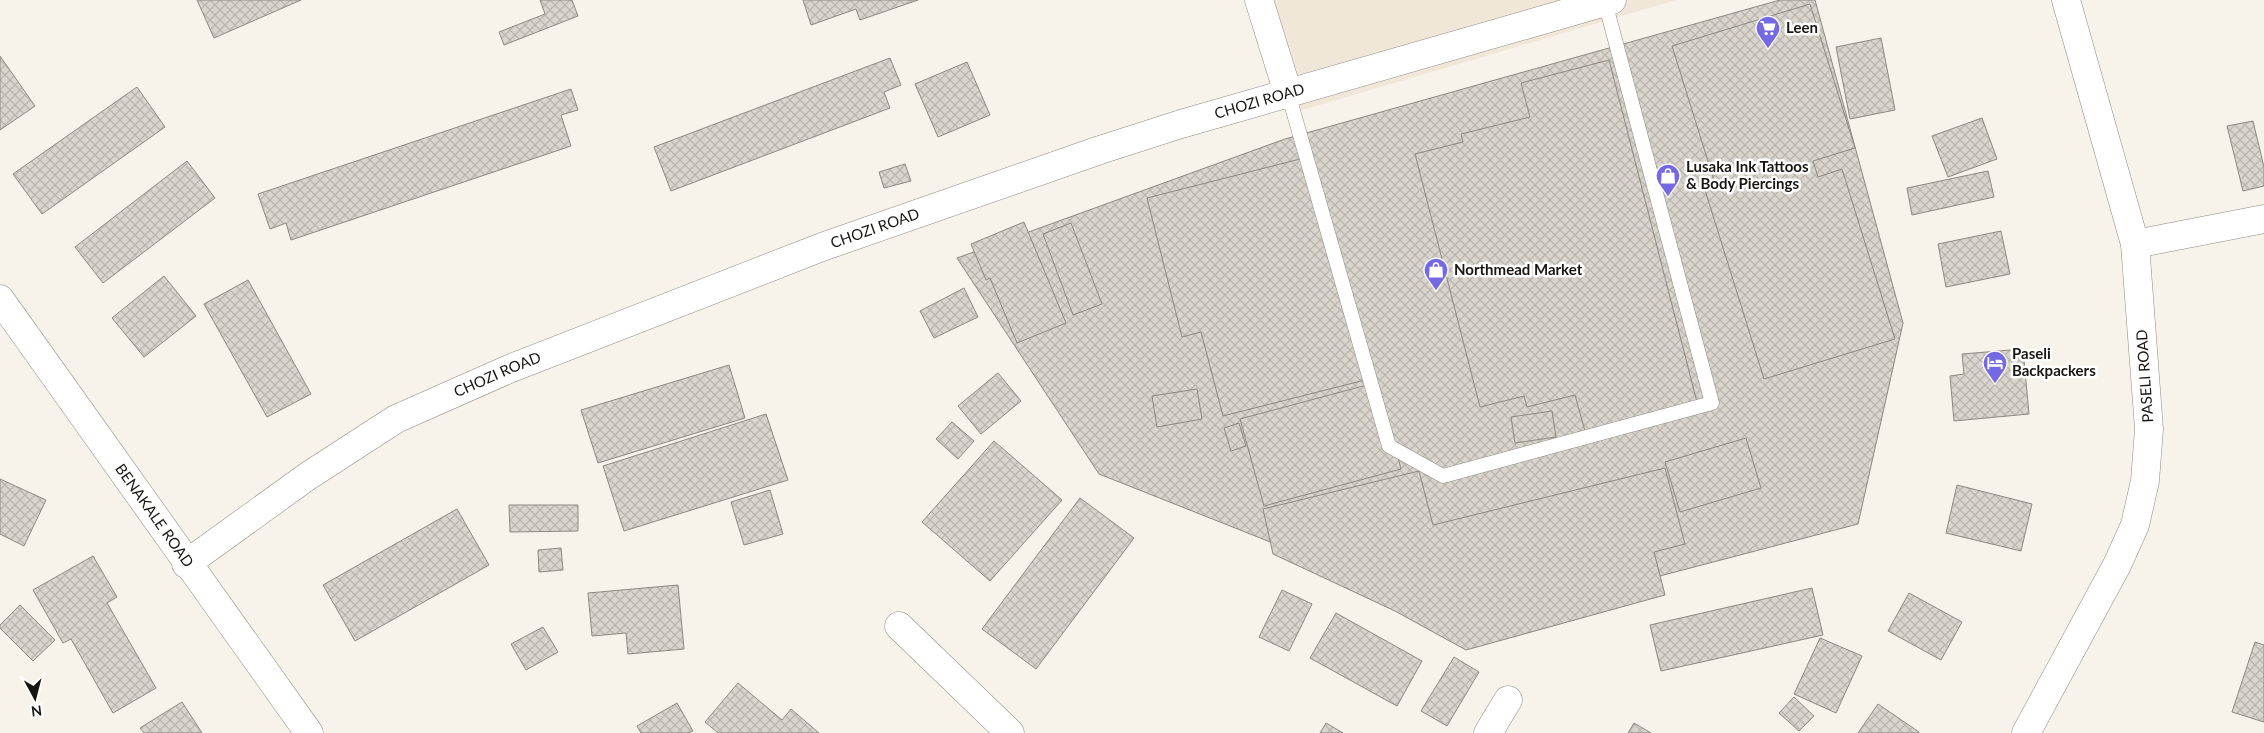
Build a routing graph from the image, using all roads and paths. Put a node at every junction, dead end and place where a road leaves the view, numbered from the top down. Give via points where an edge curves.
1 (1259, 0) edge
2 (2066, 0) edge
3 (1609, 1) edge
4 (1288, 93) junction
5 (2264, 219) edge
6 (2135, 244) junction
7 (0, 299) edge
8 (186, 564) junction
9 (900, 626) dead end
10 (1508, 700) dead end
11 (309, 733) edge
12 (1010, 733) edge
13 (1488, 733) edge
14 (2026, 733) edge

1 - 4 street
2 - 6 street, PASELI ROAD
3 - 4 street, CHOZI ROAD
3 - 4 lane via 1712,404 1443,476 1388,446
4 - 8 street, CHOZI ROAD via 1100,150 822,248 509,369 396,419 308,476
5 - 6 street
6 - 14 street, PASELI ROAD via 2149,429 2145,481 2135,525 2117,565
7 - 8 street, BENAKALE ROAD
8 - 11 street, BENAKALE ROAD
9 - 12 street
10 - 13 street

